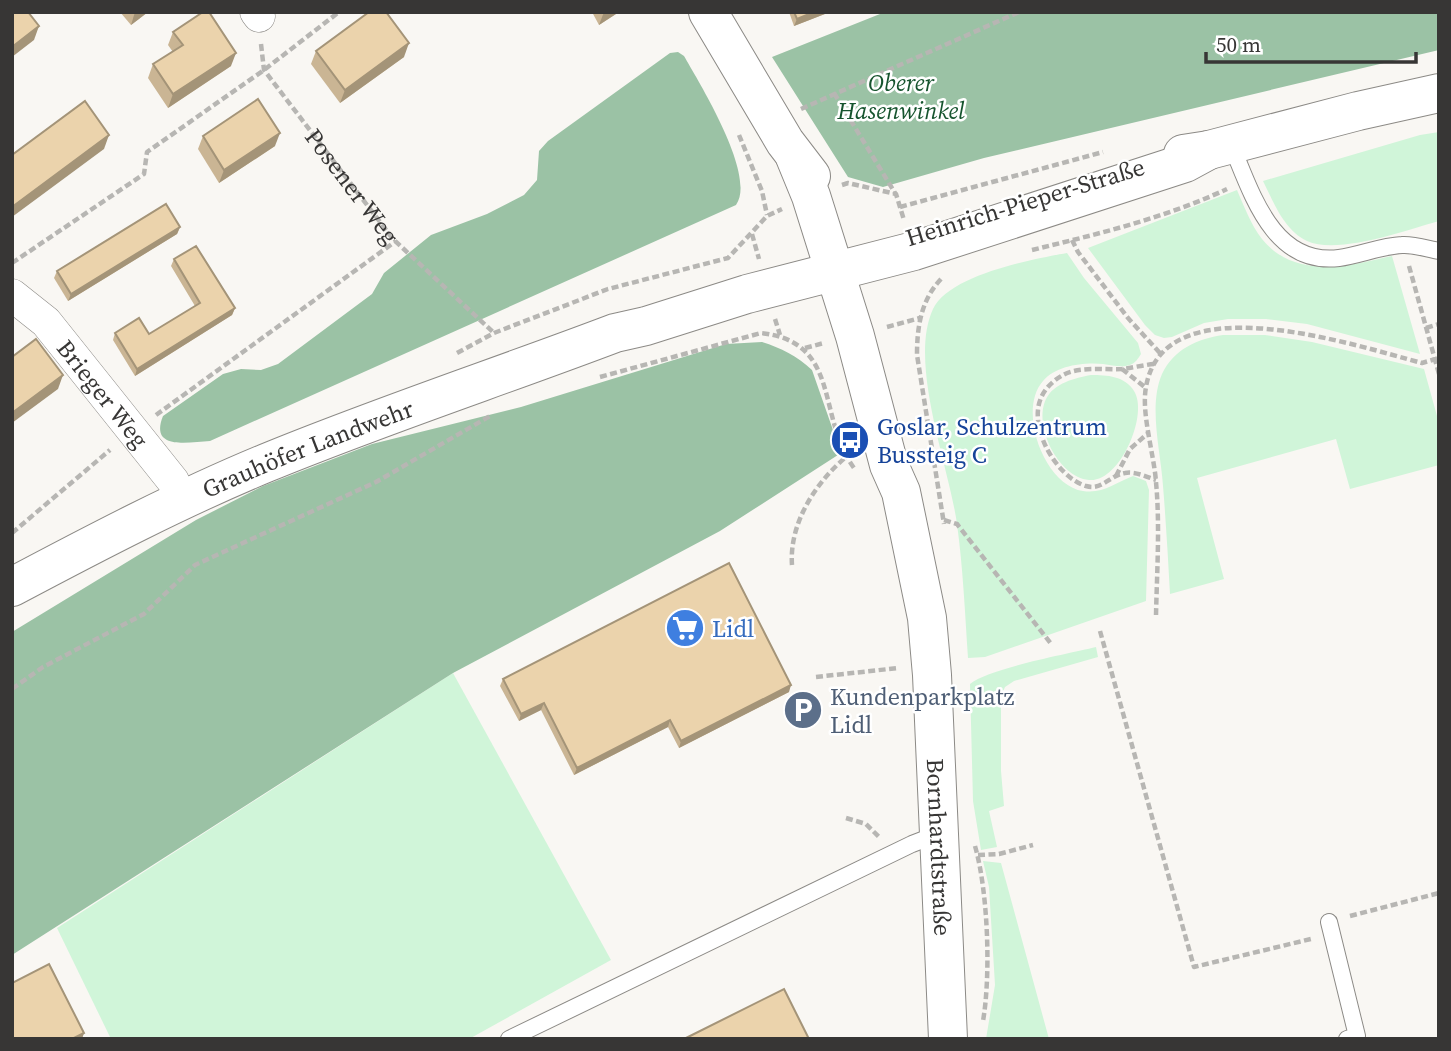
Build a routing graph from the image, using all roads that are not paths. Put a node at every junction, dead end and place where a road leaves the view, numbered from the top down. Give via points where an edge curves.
1 (708, 12) edge
2 (1439, 93) edge
3 (1228, 157) junction
4 (1439, 251) edge
5 (838, 264) junction
6 (12, 295) edge
7 (182, 500) junction
8 (12, 587) edge
9 (956, 835) junction
10 (1330, 928) road end
11 (964, 1034) edge
12 (509, 1039) edge
13 (1347, 1039) edge

1 - 5 street, Bornhardtstraße via 811,176
2 - 3 street, Heinrich-Pieper-Straße
3 - 4 lane via 1278,237 1304,256 1339,258 1403,244
3 - 5 street, Heinrich-Pieper-Straße via 1179,154
5 - 7 street, Grauhöfer Landwehr via 615,333 353,428
5 - 9 street, Bornhardtstraße via 901,492 927,618
6 - 7 street, Brieger Weg via 46,322 173,481
7 - 8 street, Grauhöfer Landwehr
9 - 11 street, Bornhardtstraße
9 - 12 lane via 894,853
10 - 13 lane via 1357,1036

